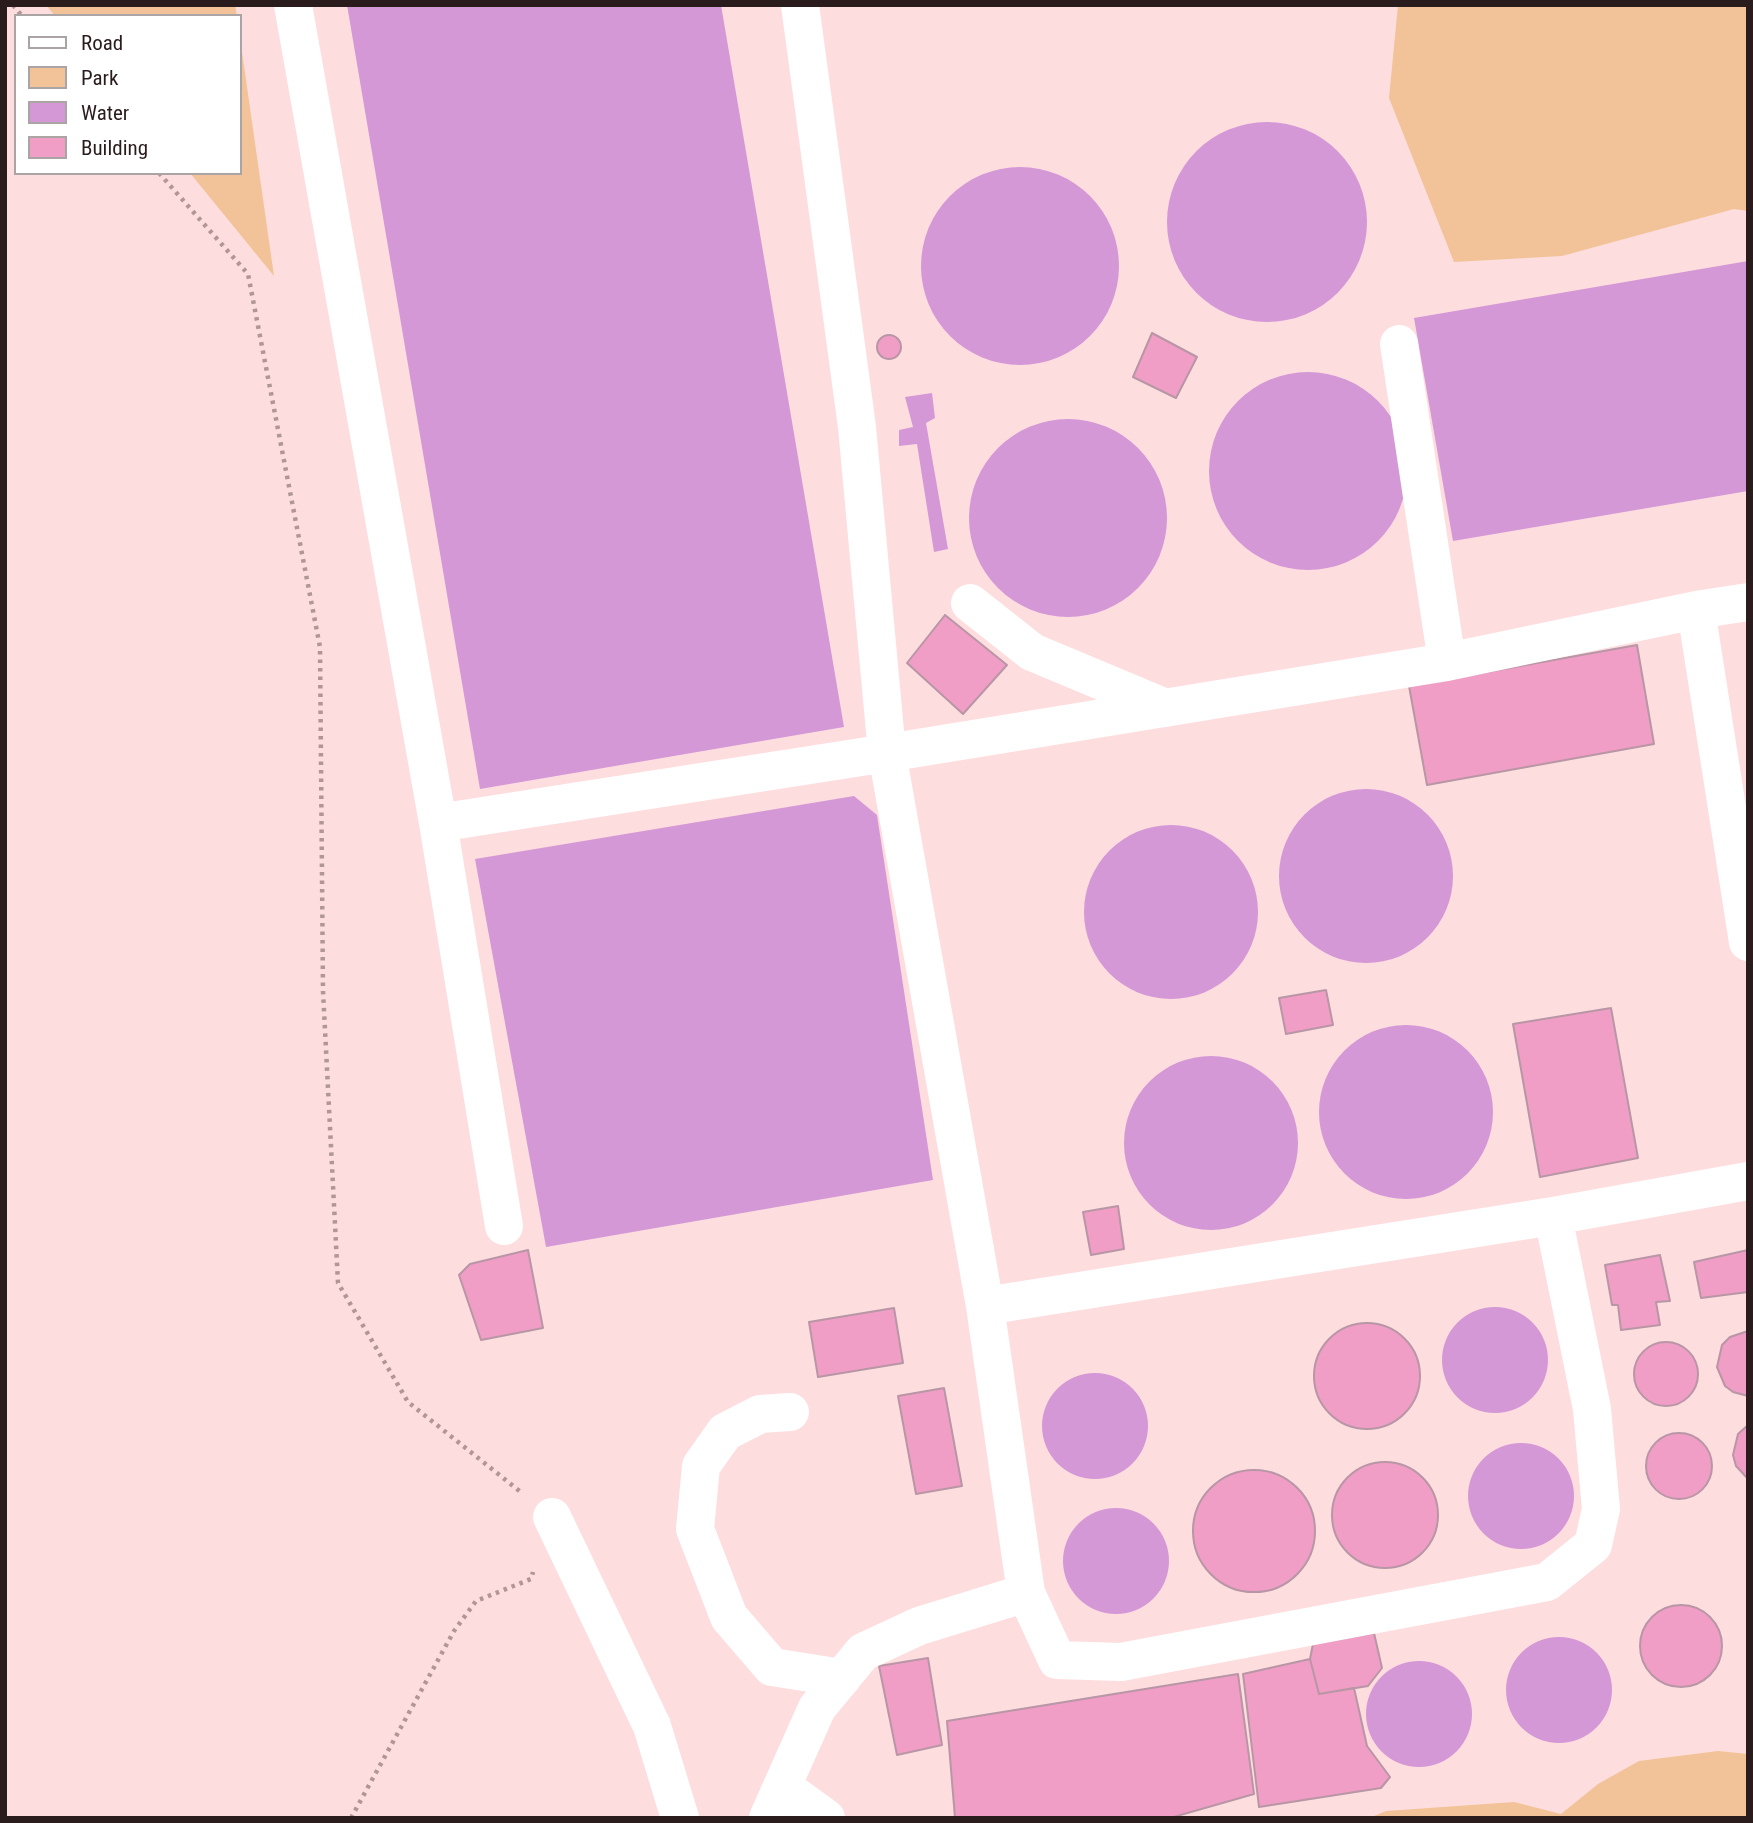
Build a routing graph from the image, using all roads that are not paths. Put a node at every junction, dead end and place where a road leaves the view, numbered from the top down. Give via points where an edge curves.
1 (293, 5) edge
2 (800, 5) edge
3 (1399, 344) dead end
4 (1748, 602) edge
5 (970, 603) dead end
6 (1696, 610) junction
7 (1447, 662) junction
8 (1167, 708) junction
9 (887, 753) junction
10 (438, 823) junction
11 (1748, 942) edge
12 (1748, 1181) edge
13 (1553, 1216) junction
14 (504, 1226) dead end
15 (985, 1306) junction
16 (790, 1412) dead end
17 (552, 1517) road end
18 (1026, 1593) junction
19 (842, 1678) junction
20 (775, 1802) edge
21 (680, 1818) edge
22 (826, 1818) edge

1 - 10 street
2 - 9 street via 857,428
3 - 7 street
4 - 6 street
5 - 8 street via 1032,652
6 - 7 street
6 - 11 street
7 - 8 street
8 - 9 street
9 - 10 street
9 - 15 street
10 - 14 street
12 - 13 street
13 - 15 street
13 - 18 street via 1592,1409 1601,1509 1593,1545 1547,1581 1121,1662 1057,1660
15 - 18 street
16 - 19 street via 760,1414 725,1432 701,1466 695,1529 729,1617 772,1667
17 - 21 street via 652,1726
18 - 19 street via 919,1626 863,1652
19 - 20 street via 817,1708
20 - 22 street

